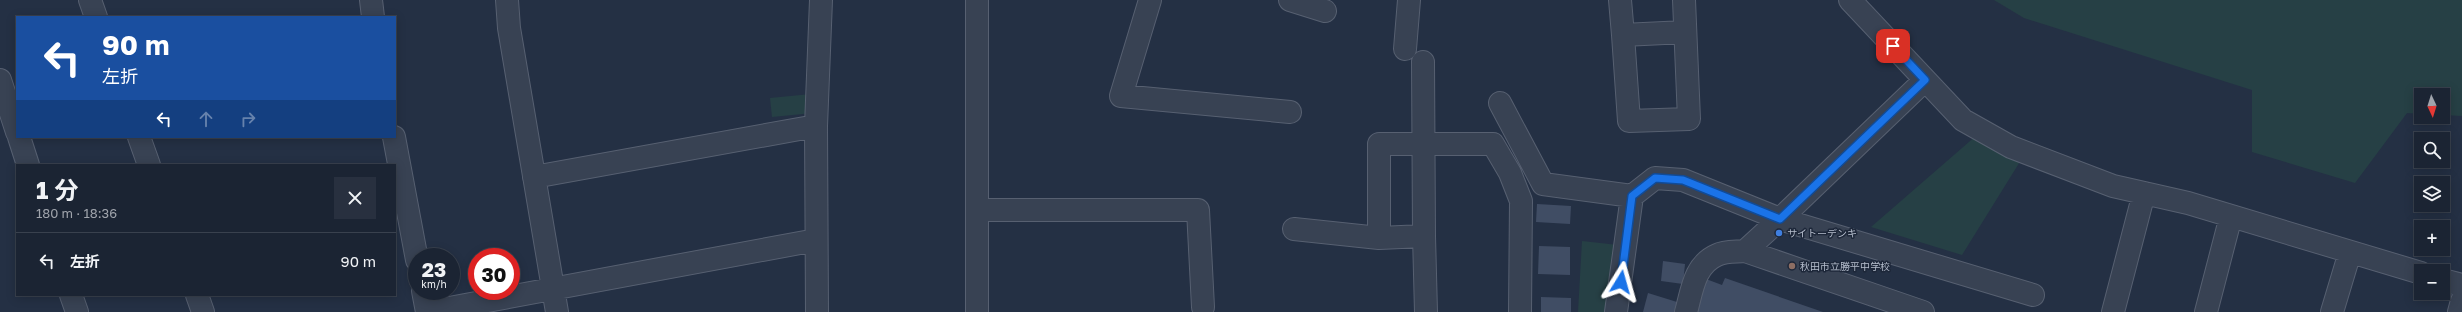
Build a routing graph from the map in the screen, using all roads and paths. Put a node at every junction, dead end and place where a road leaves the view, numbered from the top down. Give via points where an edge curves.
1 (90, 0) edge
2 (371, 0) edge
3 (507, 0) edge
4 (821, 0) edge
5 (977, 0) edge
6 (1150, 0) edge
7 (1290, 0) edge
8 (1409, 0) edge
9 (1620, 0) edge
10 (1684, 0) edge
11 (1850, 0) edge
12 (1325, 11) dead end
13 (96, 16) edge
14 (373, 16) edge
15 (1685, 32) junction
16 (1623, 35) junction
17 (1405, 50) dead end
18 (1423, 62) dead end
19 (0, 80) edge
20 (1925, 80) junction
21 (1500, 103) dead end
22 (1290, 112) dead end
23 (816, 126) junction
24 (16, 129) edge
25 (19, 138) edge
26 (143, 138) edge
27 (394, 138) edge
28 (1423, 144) junction
29 (28, 164) edge
30 (149, 164) edge
31 (534, 177) junction
32 (2144, 193) junction
33 (1632, 196) junction
34 (978, 210) junction
35 (2231, 216) junction
36 (1780, 219) junction
37 (1294, 229) dead end
38 (1424, 236) junction
39 (1379, 238) junction
40 (816, 240) junction
41 (415, 248) edge
42 (1745, 250) junction
43 (2350, 252) junction
44 (2414, 271) edge
45 (2450, 282) edge
46 (2462, 285) edge
47 (553, 289) junction
48 (2033, 295) dead end
49 (71, 296) edge
50 (197, 296) edge
51 (425, 300) edge
52 (2462, 301) edge
53 (1203, 307) dead end
54 (77, 312) edge
55 (203, 312) edge
56 (427, 312) edge
57 (557, 312) edge
58 (817, 312) edge
59 (977, 312) edge
60 (1426, 312) edge
61 (1520, 312) edge
62 (1616, 312) edge
63 (1686, 312) edge
64 (1923, 312) edge
65 (2112, 312) edge
66 (2206, 312) edge
67 (2332, 312) edge
68 (2458, 312) edge

1 - 13 street
2 - 14 street
3 - 31 street via 509,28
4 - 23 street
5 - 34 street
6 - 22 street via 1121,96
7 - 12 street
8 - 17 street
9 - 16 street
10 - 15 street
11 - 20 street
15 - 16 street
15 - 16 street via 1689,119 1629,121
18 - 28 street
19 - 24 street
20 - 32 street via 1963,120 2011,147 2113,186
20 - 36 street
21 - 33 street via 1543,184
23 - 31 street
23 - 40 street
25 - 29 street
26 - 30 street
27 - 41 street
28 - 38 street
28 - 39 street via 1378,144
28 - 61 street via 1493,144 1510,173 1521,201
31 - 47 street
32 - 35 street
32 - 65 street
33 - 36 street via 1655,178 1683,180
33 - 62 street
34 - 53 street via 1198,210
34 - 59 street
35 - 43 street
35 - 66 street
36 - 42 street
36 - 48 street
37 - 39 street
38 - 39 street
38 - 60 street
40 - 47 street
40 - 58 street
42 - 63 street via 1717,254 1702,265 1696,274
42 - 64 street
43 - 44 street
43 - 67 street
45 - 46 street
47 - 56 street
47 - 57 street
49 - 54 street
50 - 55 street
51 - 56 street
52 - 68 street

